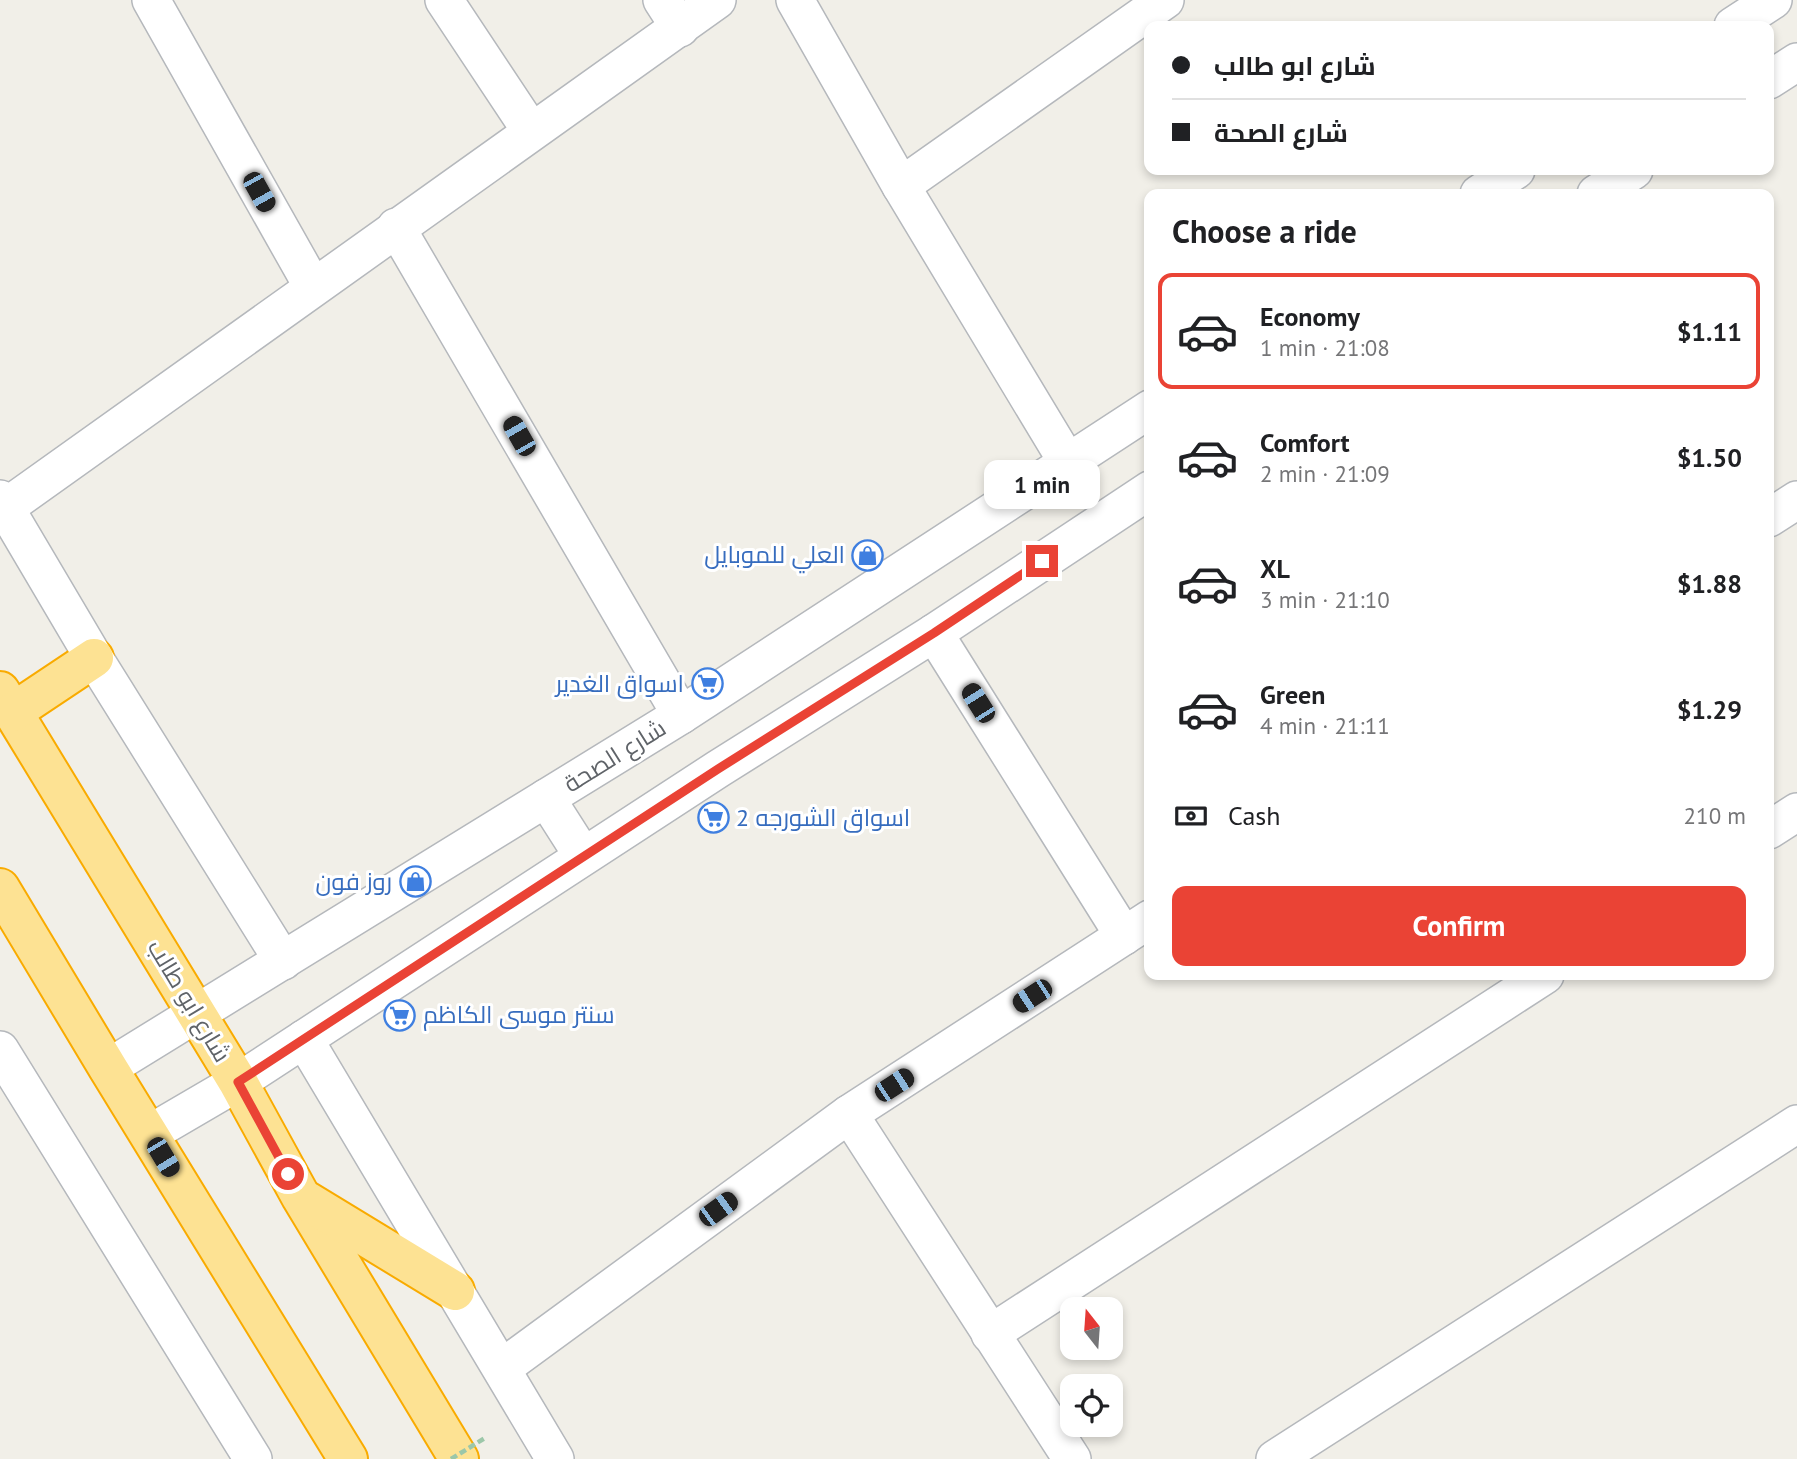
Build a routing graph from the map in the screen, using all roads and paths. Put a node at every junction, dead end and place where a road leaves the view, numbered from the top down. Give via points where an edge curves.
1 (151, 0) edge
2 (444, 0) edge
3 (717, 0) edge
4 (795, 0) edge
5 (1165, 0) edge
6 (1773, 0) edge
7 (671, 14) edge
8 (1742, 21) edge
9 (1797, 62) edge
10 (1774, 77) edge
11 (531, 131) junction
12 (1508, 175) edge
13 (1626, 175) edge
14 (901, 186) junction
15 (1487, 189) edge
16 (1604, 189) edge
17 (396, 227) junction
18 (313, 288) junction
19 (1144, 413) edge
20 (1068, 463) junction
21 (1144, 494) edge
22 (1797, 500) edge
23 (3, 504) edge
24 (1774, 515) edge
25 (934, 633) junction
26 (94, 658) junction
27 (6, 701) edge
28 (681, 715) junction
29 (546, 798) junction
30 (1797, 812) edge
31 (1774, 827) edge
32 (583, 856) junction
33 (0, 888) edge
34 (1137, 928) edge
35 (283, 961) junction
36 (1537, 980) edge
37 (198, 1015) junction
38 (303, 1039) junction
39 (0, 1050) edge
40 (108, 1068) junction
41 (238, 1082) junction
42 (849, 1114) junction
43 (1797, 1124) edge
44 (149, 1134) junction
45 (301, 1197) junction
46 (455, 1291) junction
47 (990, 1334) junction
48 (502, 1368) junction
49 (472, 1449) edge
50 (253, 1459) edge
51 (348, 1459) edge
52 (451, 1459) edge
53 (555, 1459) edge
54 (1072, 1459) edge
55 (1275, 1459) edge

1 - 18 street
2 - 11 street
3 - 7 street
4 - 14 street
5 - 14 street
6 - 8 street
7 - 11 street
9 - 10 street
11 - 17 street
12 - 15 street
13 - 16 street
14 - 20 street
17 - 18 street
17 - 28 street
18 - 23 street
19 - 20 street, شارع الصحة
20 - 28 street, شارع الصحة
21 - 25 street
22 - 24 street
23 - 26 street
25 - 32 street
25 - 34 street
26 - 27 highway
26 - 35 street
27 - 37 highway, شارع ابو طالب
28 - 29 street, شارع الصحة
29 - 32 street
29 - 35 street, شارع الصحة
30 - 31 street
32 - 38 street
33 - 40 highway
34 - 42 street
35 - 37 street, شارع الصحة
36 - 47 street
37 - 40 street, شارع الصحة
37 - 41 highway, شارع ابو طالب
38 - 41 street
38 - 46 street
39 - 50 street
40 - 44 highway
41 - 44 street
41 - 45 highway, شارع ابو طالب
42 - 47 street
42 - 48 street
43 - 55 street
44 - 51 highway
45 - 46 highway
45 - 49 highway, شارع ابو طالب
46 - 48 street
47 - 54 street
48 - 53 street
49 - 52 path, bridge

